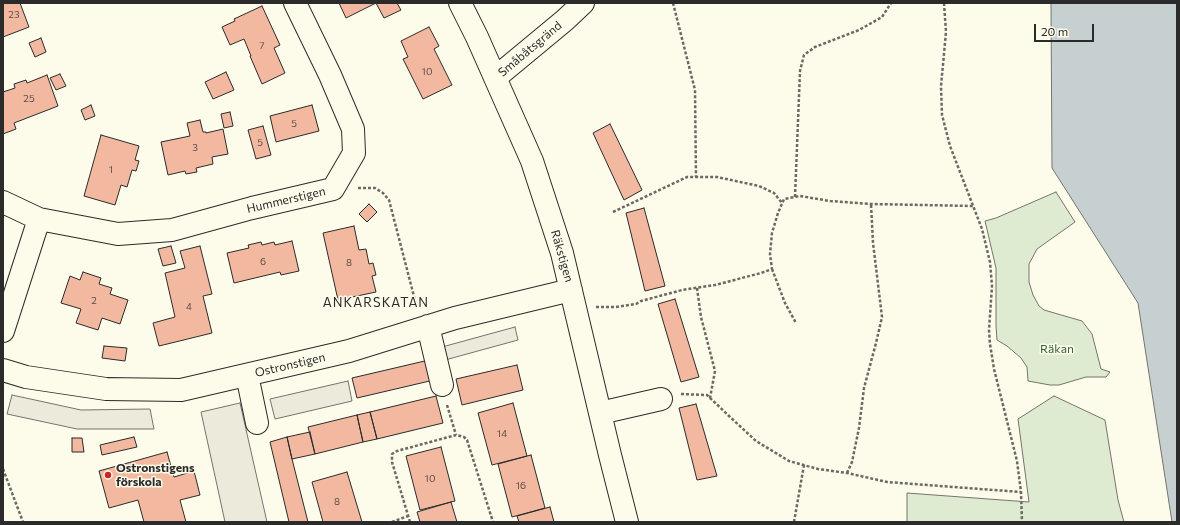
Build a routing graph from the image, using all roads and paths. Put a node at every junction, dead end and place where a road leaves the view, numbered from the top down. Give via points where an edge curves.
1 (295, 3) edge
2 (460, 3) edge
3 (583, 3) edge
4 (673, 3) edge
5 (891, 3) edge
6 (944, 3) edge
7 (495, 78) junction
8 (696, 177) junction
9 (333, 189) junction
10 (795, 197) junction
11 (3, 202) edge
12 (782, 203) junction
13 (871, 204) junction
14 (973, 206) junction
15 (613, 212) dead end
16 (39, 219) junction
17 (772, 269) junction
18 (697, 288) junction
19 (573, 299) junction
20 (796, 323) dead end
21 (425, 327) junction
22 (3, 331) edge
23 (3, 370) edge
24 (247, 375) junction
25 (442, 385) joint
26 (668, 397) joint
27 (710, 398) junction
28 (600, 413) junction
29 (257, 423) dead end
30 (456, 435) junction
31 (804, 465) junction
32 (3, 469) edge
33 (847, 473) junction
34 (1021, 492) junction
35 (408, 516) junction
36 (22, 522) edge
37 (392, 522) edge
38 (410, 522) edge
39 (493, 522) edge
40 (627, 522) edge
41 (794, 522) edge
42 (1022, 522) edge

1 - 9 street, Hummerstigen via 353,129 354,153
2 - 7 street, Räkstigen
3 - 7 street, Småbåtsgränd
4 - 8 path via 695,90
5 - 10 path via 882,17 859,30 815,47 804,55 800,71
6 - 14 path via 946,32 941,86 942,115 950,146
7 - 19 street, Räkstigen via 532,161 562,253
8 - 12 path via 717,177 759,186 774,193
8 - 15 path via 687,177
9 - 16 street, Hummerstigen via 172,230 118,234
9 - 21 path via 375,188 389,200
10 - 12 path via 784,199
10 - 13 path
11 - 16 street, Hummerstigen
12 - 17 path via 772,233
13 - 14 path
13 - 33 path via 882,317 864,388 860,428
14 - 34 path via 990,262 990,344 1017,461
16 - 22 street
17 - 18 path
17 - 20 path
18 - 19 path via 616,308
18 - 27 path via 701,317 715,371
19 - 21 street, Ostronstigen via 455,318
19 - 28 street, Räkstigen
21 - 24 street, Ostronstigen via 349,351
21 - 25 street
23 - 24 street, Ostronstigen via 26,377 106,389 181,390
24 - 29 street
25 - 30 path
26 - 27 path via 707,395
26 - 28 street
27 - 31 path via 756,441 789,460
28 - 40 street, Räkstigen
30 - 35 path via 392,454
30 - 39 path via 467,440
31 - 33 path
31 - 41 path
32 - 36 path
33 - 34 path via 887,482
34 - 42 path
35 - 37 path
35 - 38 path

